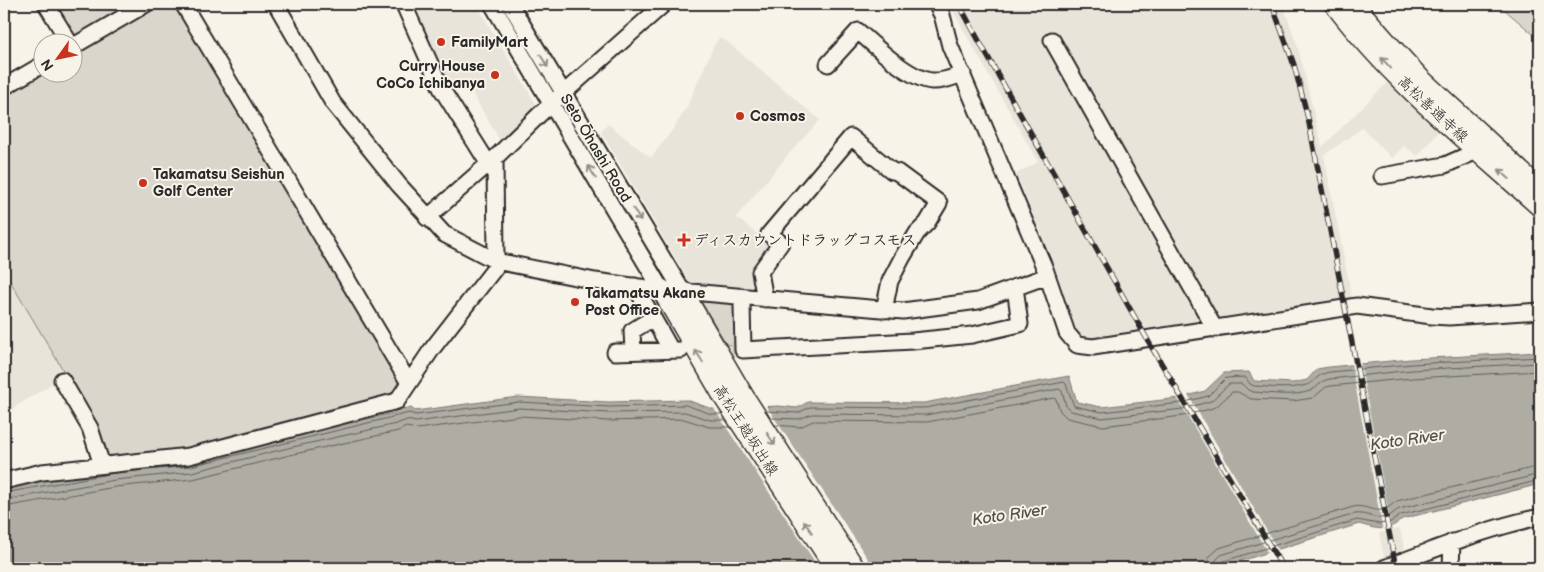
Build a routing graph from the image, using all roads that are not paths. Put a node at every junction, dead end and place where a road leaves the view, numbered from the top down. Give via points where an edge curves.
1 (46, 4) edge
2 (146, 4) edge
3 (183, 4) edge
4 (276, 4) edge
5 (406, 4) edge
6 (492, 4) edge
7 (510, 4) edge
8 (664, 4) edge
9 (936, 4) edge
10 (1334, 4) edge
11 (1354, 4) edge
12 (129, 8) edge
13 (63, 32) edge
14 (82, 40) edge
15 (1052, 40) dead end
16 (828, 64) dead end
17 (32, 69) edge
18 (963, 74) junction
19 (5, 82) edge
20 (563, 94) junction
21 (551, 104) junction
22 (1474, 147) junction
23 (491, 160) junction
24 (1382, 176) dead end
25 (1540, 189) edge
26 (1540, 207) edge
27 (427, 218) junction
28 (496, 261) junction
29 (1047, 276) junction
30 (635, 286) junction
31 (1015, 287) junction
32 (661, 290) junction
33 (683, 292) junction
34 (743, 297) junction
35 (765, 299) junction
36 (884, 310) junction
37 (1540, 311) edge
38 (653, 318) junction
39 (1215, 329) junction
40 (633, 351) junction
41 (615, 352) dead end
42 (62, 380) dead end
43 (409, 384) junction
44 (102, 465) junction
45 (4, 481) edge
46 (1540, 517) edge
47 (1452, 542) junction
48 (835, 568) edge
49 (855, 568) edge
50 (1384, 568) edge
51 (1451, 568) edge

1 - 13 street
2 - 12 street
3 - 43 street
4 - 27 street via 333,103
5 - 23 street via 441,88
6 - 21 street, Seto Ōhashi Road
7 -> 20 street, Seto Ōhashi Road
8 - 20 street
9 - 18 street
22 -> 10 main road, 高松善通寺線 via 1409,88
11 - 25 main road, 高松善通寺線 via 1420,78
12 - 14 street
15 - 39 street
16 - 18 street via 858,31 903,69 931,81
17 - 19 street
18 - 29 street
20 - 21 street
20 -> 33 street, Seto Ōhashi Road
21 - 23 street
32 -> 21 street, Seto Ōhashi Road
22 - 24 street via 1470,154 1445,165
26 -> 22 main road, 高松善通寺線
23 - 27 street
23 - 28 street
27 - 28 street via 444,234
28 - 30 street
28 - 43 street via 495,268
29 - 31 street
29 - 39 street via 1067,333 1077,345 1093,347
30 - 32 street
30 - 38 street
31 - 34 street via 1020,324 972,335 739,350
31 - 36 street via 978,301 903,311
32 - 33 street
48 -> 32 main road, 高松王越坂出線 via 724,398
33 - 34 street
33 -> 49 main road, 高松王越坂出線 via 745,398
34 - 35 street
35 - 36 street
35 - 36 street via 760,272 781,244 769,234 850,137 939,203 917,233 890,281
37 - 39 street via 1449,317 1357,306
38 - 40 street via 632,331
38 - 40 street via 676,350
40 - 41 street
42 - 44 street via 90,428
43 - 44 street via 397,400 189,456
44 - 45 street via 42,472
46 - 47 street via 1506,524
47 - 50 street
47 - 51 street

